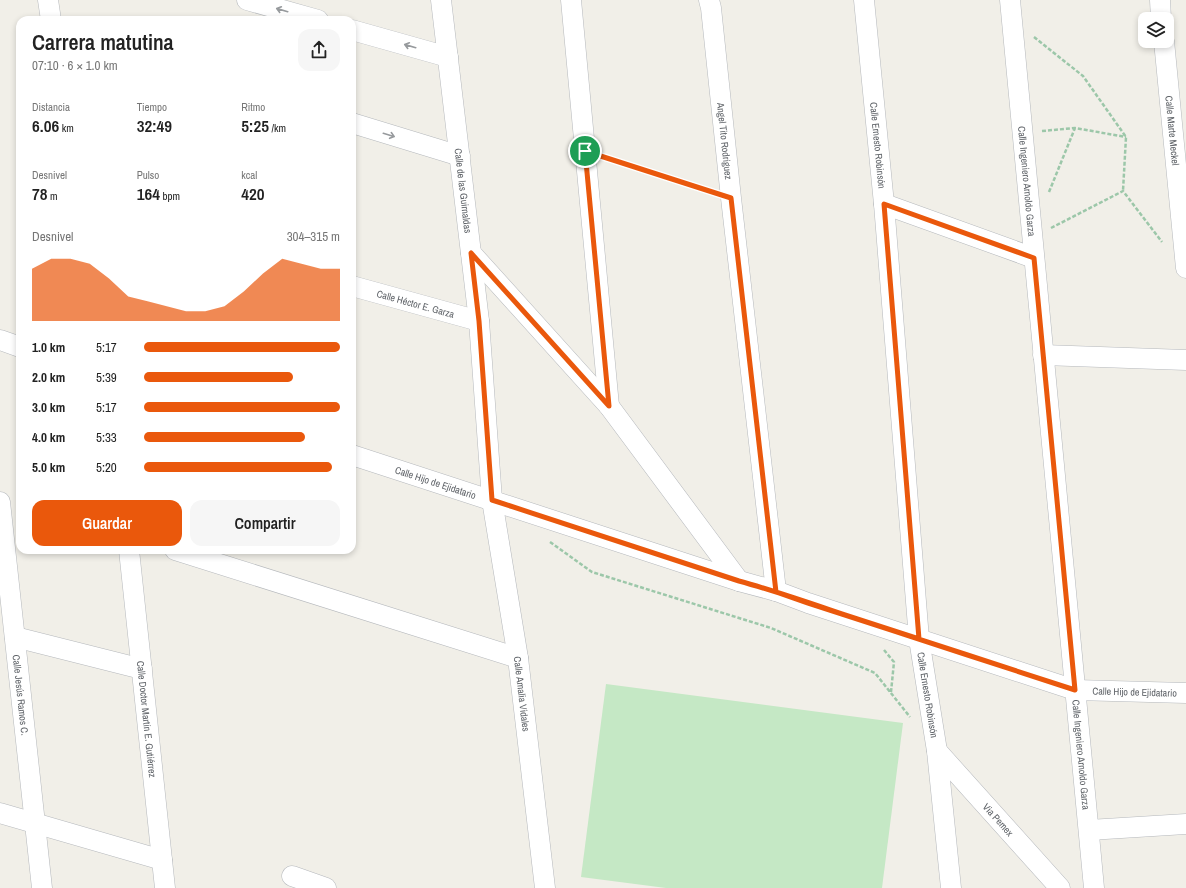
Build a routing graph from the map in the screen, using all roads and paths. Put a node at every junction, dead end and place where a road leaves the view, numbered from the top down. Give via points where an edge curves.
1 (48, 0) edge
2 (247, 0) edge
3 (442, 0) edge
4 (571, 0) edge
5 (709, 0) edge
6 (864, 0) edge
7 (1160, 0) edge
8 (1010, 9) edge
9 (1161, 12) edge
10 (50, 16) edge
11 (304, 16) edge
12 (356, 31) edge
13 (1165, 48) edge
14 (448, 57) junction
15 (356, 124) edge
16 (1075, 128) junction
17 (1022, 133) junction
18 (1126, 137) junction
19 (585, 151) junction
20 (460, 156) junction
21 (1124, 191) junction
22 (1049, 194) dead end
23 (731, 198) junction
24 (884, 204) junction
25 (1032, 238) junction
26 (1167, 247) dead end
27 (471, 253) junction
28 (1034, 258) junction
29 (1186, 268) edge
30 (356, 287) edge
31 (479, 321) junction
32 (0, 340) edge
33 (16, 346) edge
34 (1043, 355) junction
35 (1186, 360) edge
36 (609, 406) junction
37 (356, 456) edge
38 (492, 500) junction
39 (0, 502) edge
40 (548, 540) dead end
41 (129, 554) edge
42 (188, 554) edge
43 (739, 581) junction
44 (776, 592) junction
45 (14, 637) junction
46 (919, 639) junction
47 (518, 658) junction
48 (142, 668) junction
49 (1075, 690) junction
50 (1186, 693) edge
51 (914, 722) dead end
52 (937, 751) junction
53 (0, 813) edge
54 (35, 823) junction
55 (1186, 824) edge
56 (1089, 830) junction
57 (162, 860) junction
58 (292, 876) dead end
59 (42, 888) edge
60 (165, 888) edge
61 (326, 888) edge
62 (545, 888) edge
63 (951, 888) edge
64 (1060, 888) edge
65 (1094, 888) edge

1 - 10 street
11 -> 2 street
3 - 14 street, Calle de las Guirnaldas
4 - 19 street
5 - 23 street, Angel Tito Rodriguez
6 - 24 street, Calle Ernesto Robinsón
7 - 9 street
8 - 17 street, Calle Ingeniero Arnoldo Garza
8 - 18 path via 1083,76
14 -> 12 street
13 - 29 street, Calle Marte Meckel
14 - 20 street, Calle de las Guirnaldas
15 -> 20 street
16 - 17 path
16 - 18 path
16 - 22 path
17 - 25 street, Calle Ingeniero Arnoldo Garza
18 - 21 path
19 - 23 path
19 - 36 street
20 - 27 street, Calle de las Guirnaldas
21 - 25 path
21 - 26 path
23 - 44 street, Angel Tito Rodriguez
24 - 28 street
24 - 46 street, Calle Ernesto Robinsón
25 - 28 street, Calle Ingeniero Arnoldo Garza
27 - 31 street, Calle de las Guirnaldas
27 - 36 street
28 - 34 street, Calle Ingeniero Arnoldo Garza
30 - 31 street, Calle Héctor E. Garza
31 - 38 street, Calle de las Guirnaldas
32 - 33 street
34 - 35 street
34 - 49 street, Calle Ingeniero Arnoldo Garza
36 - 43 street
37 - 38 street, Calle Hijo de Ejidatario
38 - 43 street, Calle Hijo de Ejidatario
38 - 47 street, Calle Amalia Vidales
39 - 45 street, Calle Jesús Ramos C.
40 - 51 path via 592,572 771,628 875,673
41 - 48 street, Calle Doctor Martín E. Gutiérrez
42 - 47 street
43 - 44 street, Calle Hijo de Ejidatario
44 - 46 street, Calle Hijo de Ejidatario
45 - 48 street
45 - 54 street, Calle Jesús Ramos C.
46 - 49 street, Calle Hijo de Ejidatario
46 - 52 street, Calle Ernesto Robinsón
47 - 62 street, Calle Amalia Vidales
48 - 57 street, Calle Doctor Martín E. Gutiérrez
49 - 50 street, Calle Hijo de Ejidatario
49 - 56 street, Calle Ingeniero Arnoldo Garza
52 - 63 street, Calle Ernesto Robinsón
52 - 64 street, Via Pemex
53 - 54 street
54 - 57 street
54 - 59 street, Calle Jesús Ramos C.
55 - 56 street
56 - 65 street, Calle Ingeniero Arnoldo Garza
57 - 60 street, Calle Doctor Martín E. Gutiérrez
58 - 61 street

